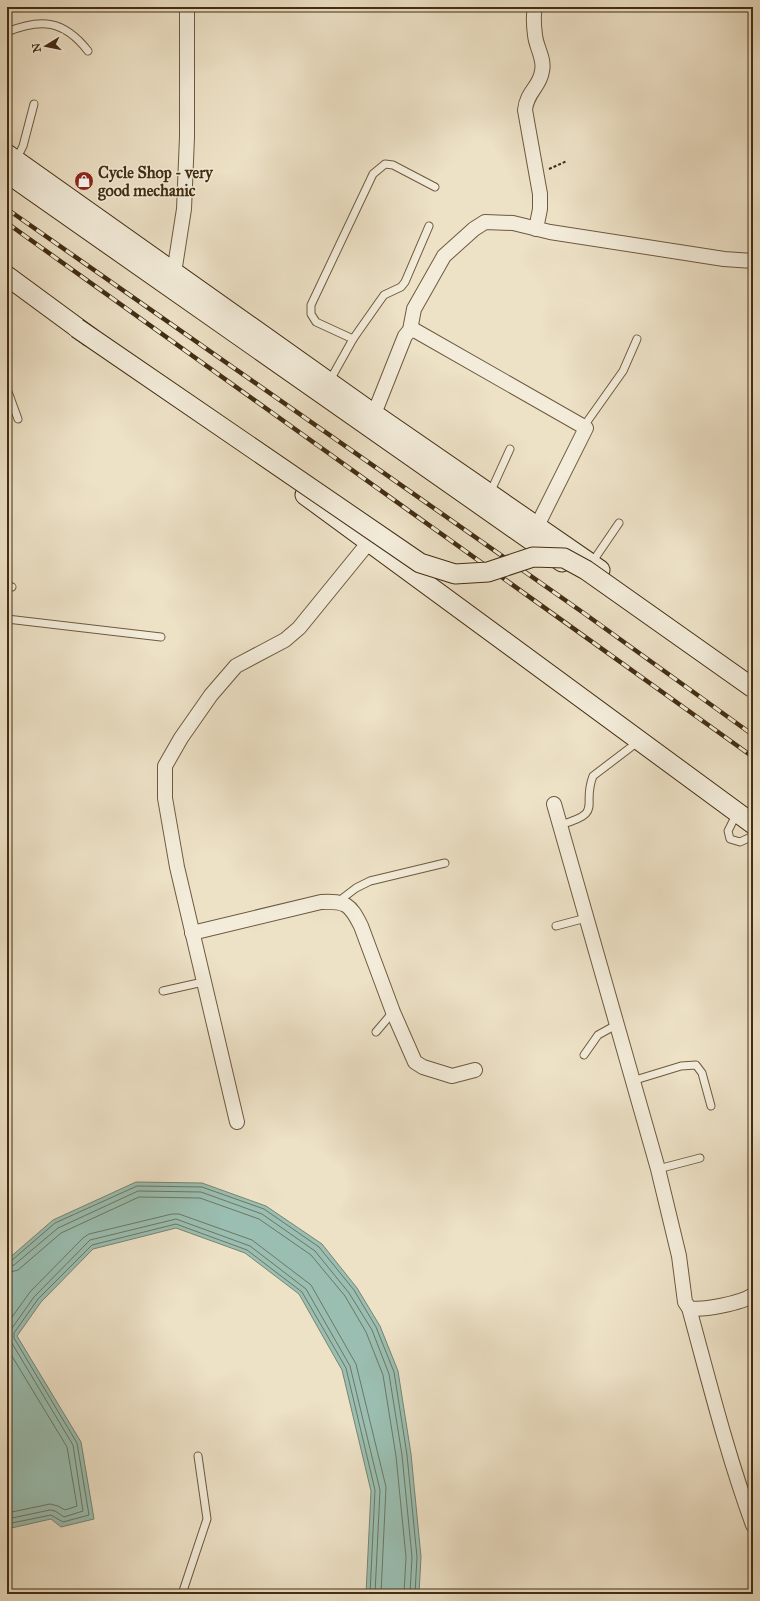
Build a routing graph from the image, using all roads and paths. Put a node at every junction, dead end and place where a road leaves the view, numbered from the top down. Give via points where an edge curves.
1 (187, 7) edge
2 (535, 7) edge
3 (7, 32) edge
4 (88, 51) dead end
5 (34, 104) dead end
6 (10, 162) edge
7 (567, 162) dead end
8 (537, 175) junction
9 (435, 187) dead end
10 (429, 226) dead end
11 (536, 229) junction
12 (753, 261) edge
13 (174, 273) junction
14 (7, 276) edge
15 (77, 328) junction
16 (410, 330) junction
17 (353, 339) junction
18 (637, 339) dead end
19 (325, 388) junction
20 (7, 389) edge
21 (374, 414) junction
22 (18, 419) dead end
23 (584, 426) junction
24 (510, 449) dead end
25 (490, 494) junction
26 (619, 522) dead end
27 (538, 526) junction
28 (369, 542) junction
29 (591, 564) junction
30 (7, 619) edge
31 (161, 637) dead end
32 (753, 678) edge
33 (753, 688) edge
34 (753, 696) edge
35 (640, 740) junction
36 (554, 804) dead end
37 (737, 812) junction
38 (753, 824) edge
39 (560, 825) junction
40 (753, 836) edge
41 (444, 864) dead end
42 (339, 901) junction
43 (586, 918) junction
44 (556, 926) dead end
45 (192, 933) junction
46 (203, 982) junction
47 (163, 991) dead end
48 (393, 1012) junction
49 (616, 1025) junction
50 (376, 1032) dead end
51 (584, 1054) dead end
52 (475, 1070) dead end
53 (632, 1081) junction
54 (711, 1106) dead end
55 (237, 1122) dead end
56 (700, 1158) dead end
57 (658, 1169) junction
58 (753, 1295) edge
59 (689, 1308) junction
60 (198, 1456) dead end
61 (753, 1525) edge
62 (182, 1594) edge

1 - 13 street via 184,209
2 - 8 street via 535,35 543,71 526,99 525,110
3 - 4 lane via 33,23 54,24 78,38
5 - 6 lane via 23,146
6 - 13 main road
6 - 19 main road
7 - 8 path
8 - 11 street via 540,208
9 - 17 lane via 393,165 385,164 373,174 310,304 310,314 316,322
10 - 17 lane via 405,282 401,287 384,295
11 - 12 street via 724,259
11 - 16 street via 514,223 484,222 474,229 444,256 414,309
13 - 19 main road
14 - 15 main road
15 - 28 main road
15 - 33 main road, bridge via 420,563 455,574 488,572 533,557 564,558 586,570
16 - 21 street via 404,336
16 - 23 street via 416,330
17 - 19 lane
18 - 23 lane via 623,371
19 - 21 main road
19 - 34 main road
20 - 22 lane
21 - 25 main road
23 - 27 street via 586,428
24 - 25 lane
25 - 27 main road
26 - 29 lane
27 - 29 main road
28 - 35 main road
28 - 45 street via 299,628 285,640 236,666 211,695 166,766 165,798
29 - 32 main road
30 - 31 lane
35 - 37 main road
35 - 39 lane via 593,776 586,814
36 - 39 street
37 - 38 main road
37 - 40 lane via 728,831 730,839 740,842
39 - 43 street
41 - 42 lane via 370,881
42 - 45 street via 321,902
42 - 48 street via 351,910 361,926
43 - 44 lane
43 - 49 street
45 - 46 street
46 - 47 lane
46 - 55 street
48 - 50 lane
48 - 52 street via 415,1062 423,1068 452,1076
49 - 51 lane via 598,1035
49 - 53 street
53 - 54 lane via 681,1066 696,1065 702,1073
53 - 57 street
56 - 57 lane
57 - 59 street via 679,1256 685,1302
58 - 59 street via 725,1304
59 - 61 street via 734,1474
60 - 62 lane via 207,1519

